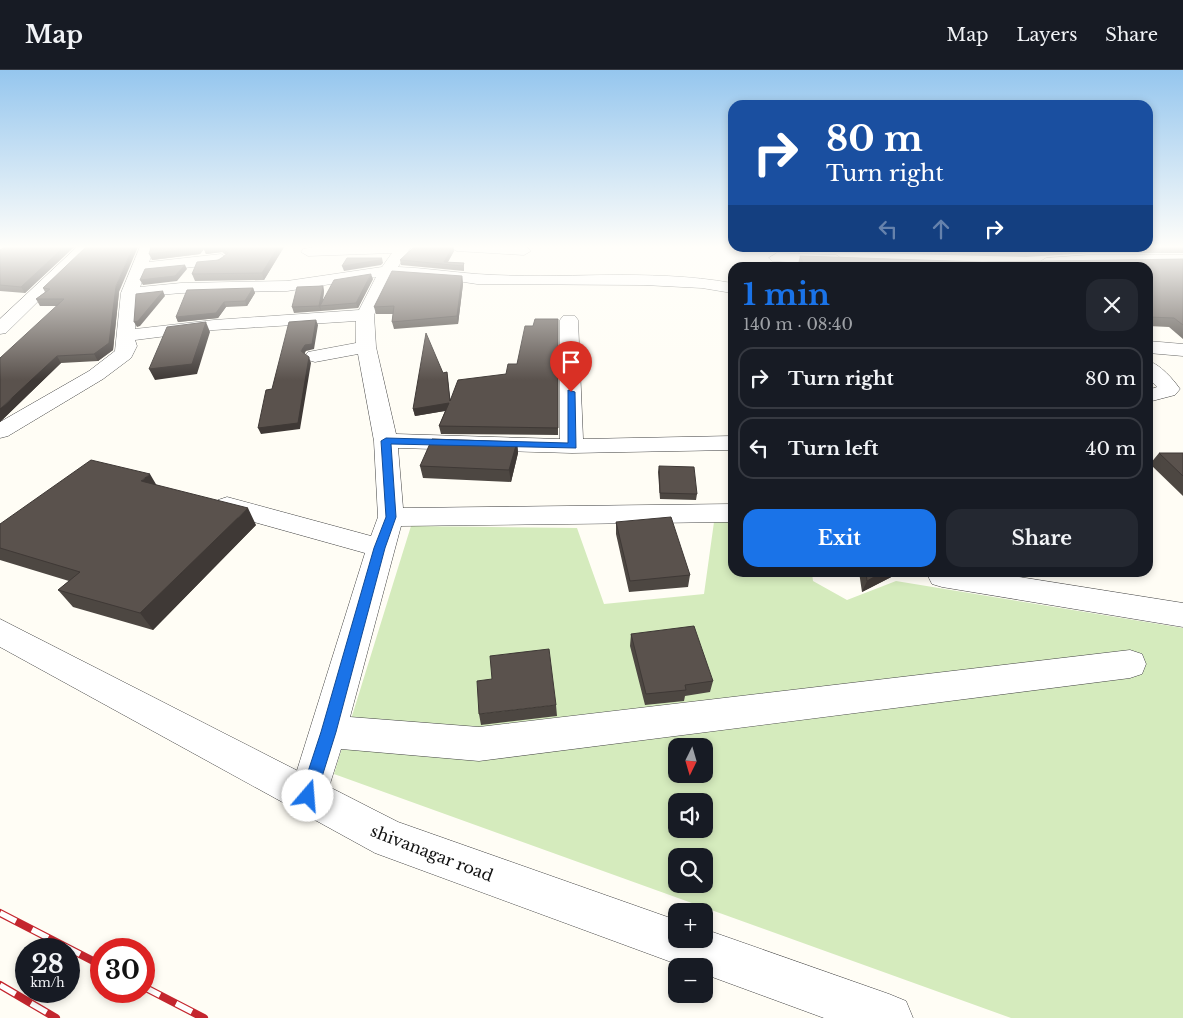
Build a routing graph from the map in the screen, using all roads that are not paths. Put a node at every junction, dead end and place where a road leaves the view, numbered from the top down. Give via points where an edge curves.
1 (39, 291) edge
2 (147, 291) edge
3 (377, 291) edge
4 (129, 293) joint
5 (365, 315) junction
6 (569, 320) dead end
7 (0, 328) edge
8 (125, 336) junction
9 (366, 347) junction
10 (1153, 347) edge
11 (1183, 350) edge
12 (315, 356) dead end
13 (1153, 373) edge
14 (1153, 395) edge
15 (0, 431) edge
16 (386, 441) junction
17 (728, 443) edge
18 (572, 446) junction
19 (227, 506) edge
20 (728, 513) edge
21 (391, 517) junction
22 (380, 548) junction
23 (948, 577) edge
24 (1183, 615) edge
25 (0, 632) edge
26 (1130, 664) dead end
27 (328, 732) junction
28 (308, 796) junction
29 (889, 1018) edge

1 - 7 street
2 - 4 street
3 - 5 street
4 - 8 street
5 - 8 street via 214,325
5 - 9 street
6 - 18 street
8 - 15 street via 127,346 124,354 112,364
9 - 12 street
9 - 16 street
10 - 11 street
13 - 14 street via 1170,389
16 - 18 street
16 - 21 street
17 - 18 street
19 - 22 street
20 - 21 street
21 - 22 street
22 - 27 street
23 - 24 street
25 - 28 street, shivanagar road
26 - 27 street via 479,744
27 - 28 street
28 - 29 street, shivanagar road via 389,840

